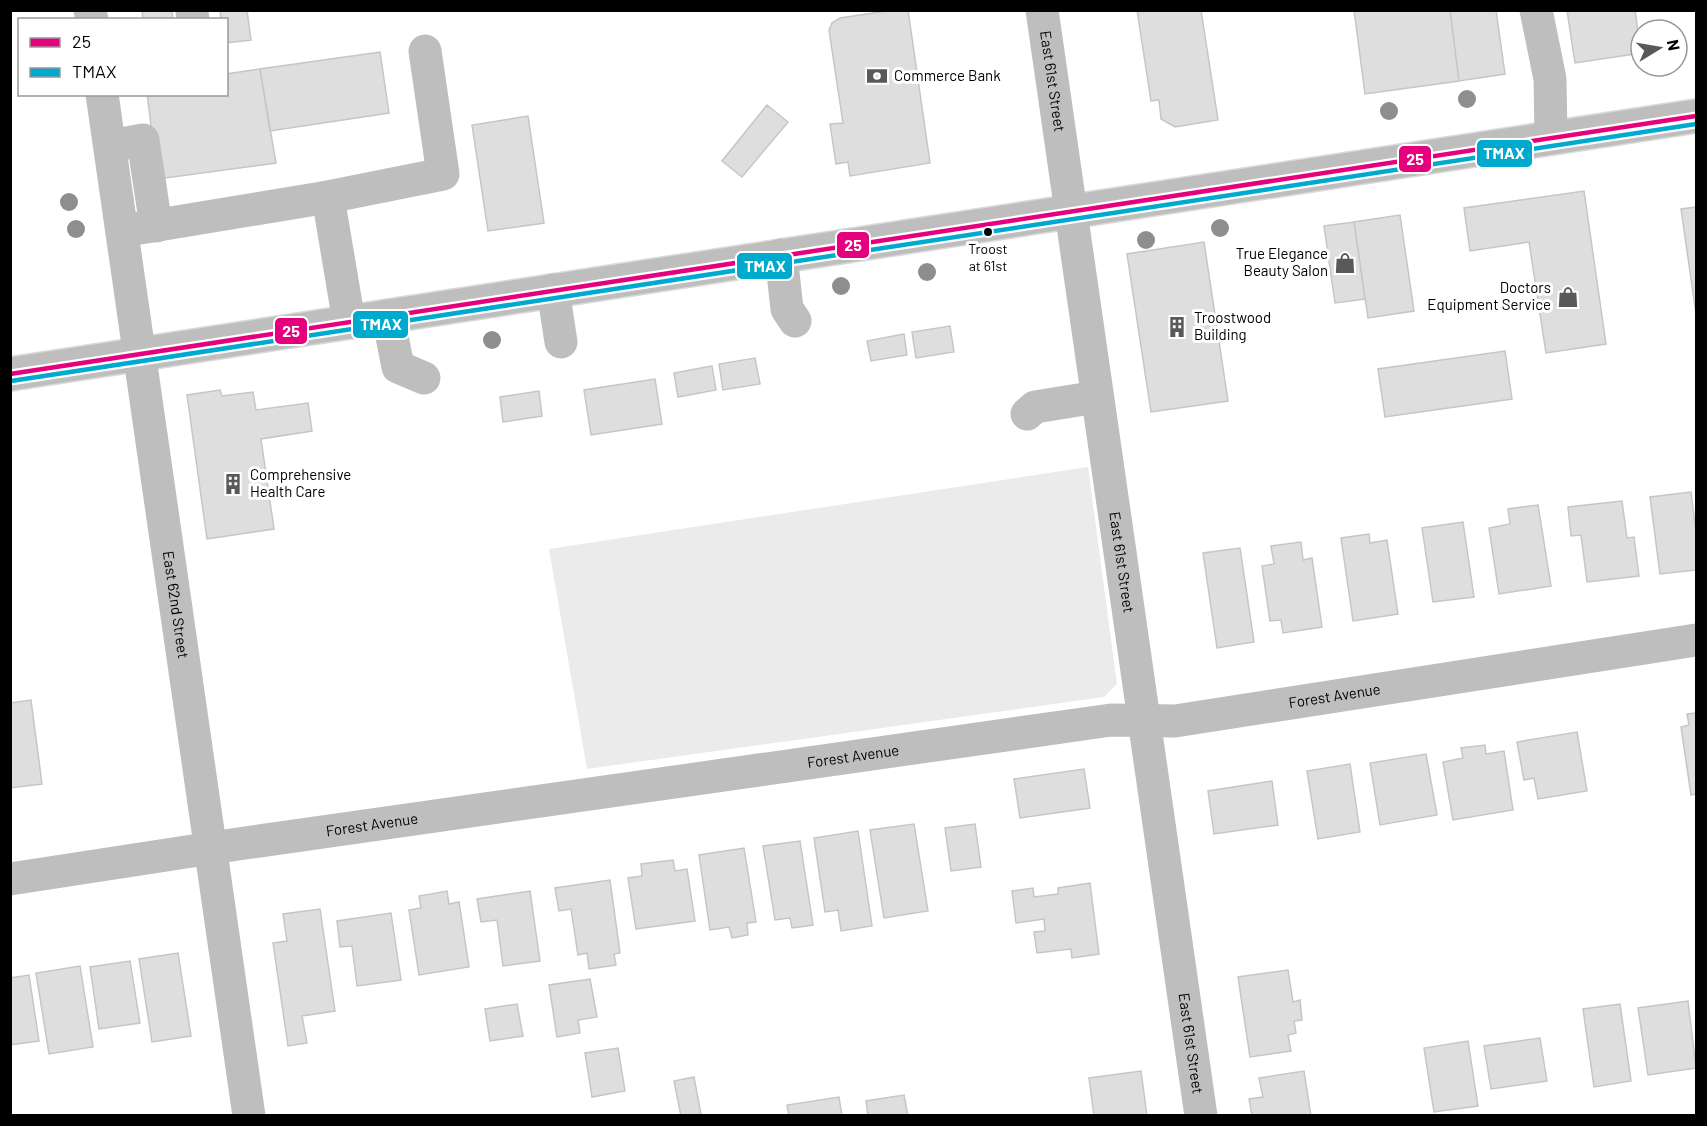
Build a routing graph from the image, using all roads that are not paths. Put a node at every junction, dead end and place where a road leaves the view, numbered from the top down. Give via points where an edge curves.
1 (1042, 10) edge
2 (1536, 10) edge
3 (425, 51) dead end
4 (102, 96) edge
5 (1696, 116) edge
6 (1551, 137) junction
7 (110, 146) junction
8 (328, 197) junction
9 (1070, 210) junction
10 (156, 226) junction
11 (122, 231) junction
12 (781, 255) junction
13 (553, 290) junction
14 (388, 316) junction
15 (795, 321) dead end
16 (349, 322) junction
17 (561, 342) dead end
18 (139, 354) junction
19 (10, 374) edge
20 (424, 378) dead end
21 (1097, 397) junction
22 (1027, 414) dead end
23 (1696, 640) edge
24 (1145, 721) junction
25 (210, 848) junction
26 (10, 879) edge
27 (249, 1116) edge
28 (1201, 1116) edge

1 - 9 street, East 61st Street
2 - 6 street via 1550,79
3 - 8 street via 443,174
4 - 7 street, East 62nd Street
5 - 6 street
6 - 9 street
7 - 10 street via 143,141
7 - 11 street, East 62nd Street
8 - 10 street
8 - 16 street
9 - 12 street
9 - 21 street, East 61st Street
10 - 11 street
11 - 18 street, East 62nd Street
12 - 13 street
12 - 15 street via 787,309
13 - 14 street
13 - 17 street
14 - 16 street
14 - 20 street via 398,367
16 - 18 street
18 - 19 street
18 - 25 street, East 62nd Street
21 - 22 street via 1035,407
21 - 24 street, East 61st Street
23 - 24 street, Forest Avenue via 1175,721
24 - 25 street, Forest Avenue via 1111,720
24 - 28 street, East 61st Street
25 - 26 street, Forest Avenue
25 - 27 street, East 62nd Street

